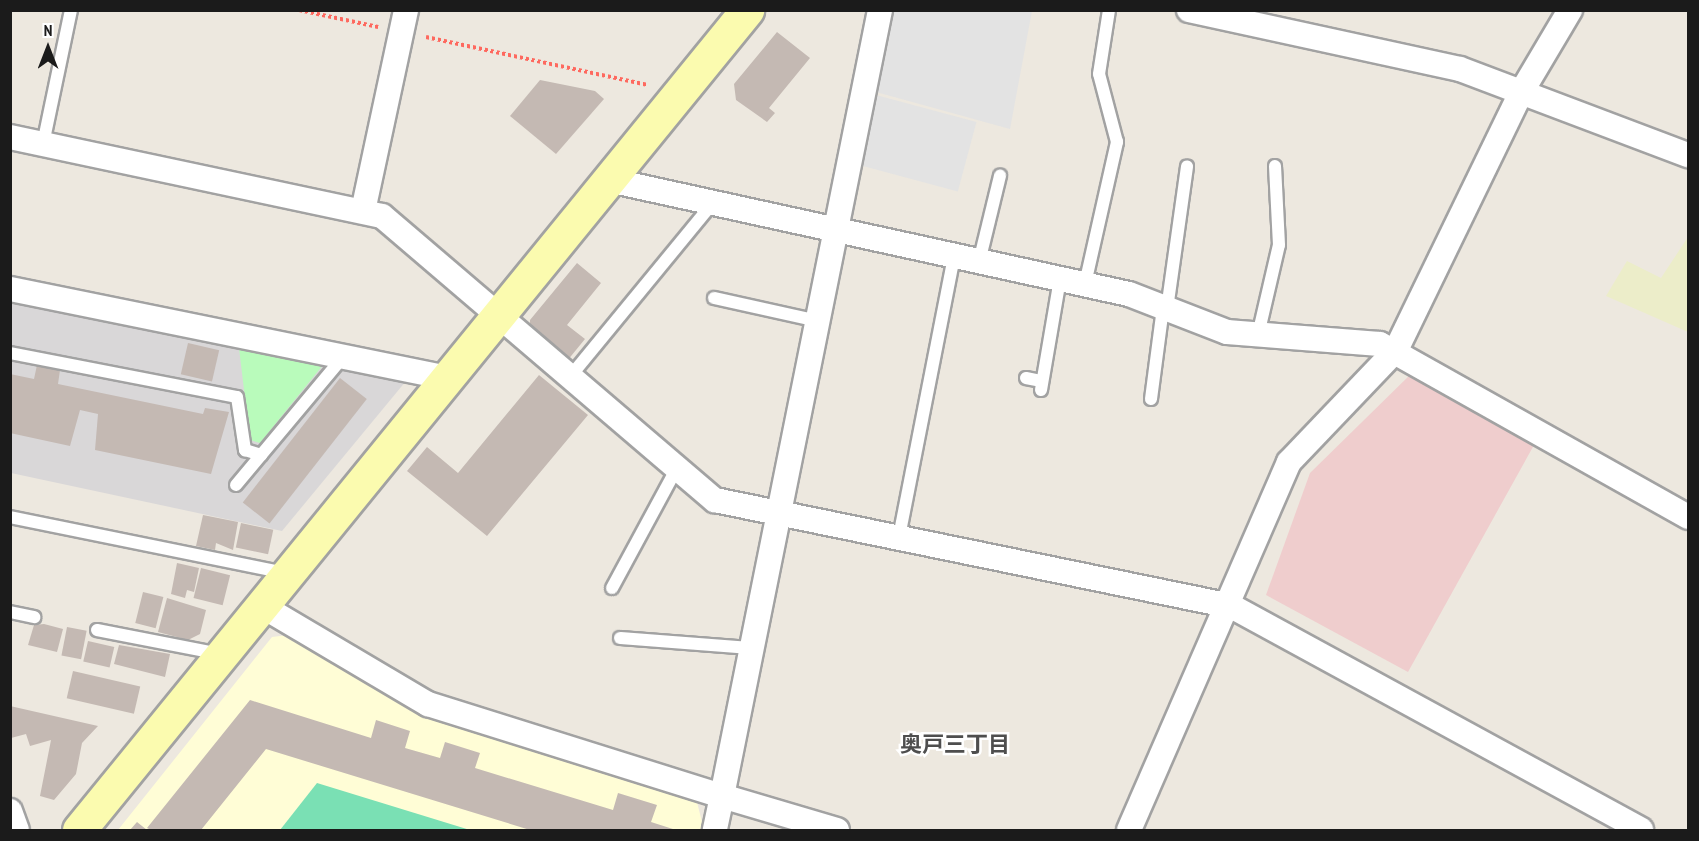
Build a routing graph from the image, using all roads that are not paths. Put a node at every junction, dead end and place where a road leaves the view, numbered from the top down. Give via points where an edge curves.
1 (71, 10) edge
2 (747, 10) edge
3 (880, 10) edge
4 (1109, 10) edge
5 (1189, 10) edge
6 (1570, 10) edge
7 (404, 21) edge
8 (1522, 91) junction
9 (10, 137) edge
10 (43, 144) junction
11 (1689, 155) edge
12 (1187, 166) dead end
13 (1275, 166) dead end
14 (1000, 176) dead end
15 (609, 180) junction
16 (712, 204) junction
17 (363, 211) junction
18 (836, 231) junction
19 (954, 257) junction
20 (979, 262) junction
21 (1060, 279) junction
22 (1085, 284) junction
23 (10, 289) edge
24 (714, 298) dead end
25 (1165, 308) junction
26 (497, 316) junction
27 (818, 321) junction
28 (1258, 335) junction
29 (1396, 350) junction
30 (10, 353) edge
31 (343, 357) junction
32 (447, 378) junction
33 (569, 378) junction
34 (1026, 378) dead end
35 (1151, 399) dead end
36 (261, 455) junction
37 (677, 468) junction
38 (236, 485) dead end
39 (780, 512) junction
40 (10, 517) edge
41 (1689, 517) edge
42 (899, 537) junction
43 (288, 573) junction
44 (612, 588) dead end
45 (262, 606) junction
46 (1230, 606) junction
47 (10, 612) edge
48 (34, 617) dead end
49 (97, 630) dead end
50 (620, 638) dead end
51 (751, 648) junction
52 (222, 655) junction
53 (722, 796) junction
54 (10, 811) edge
55 (16, 831) edge
56 (79, 831) edge
57 (715, 831) edge
58 (837, 831) edge
59 (1129, 831) edge
60 (1641, 831) edge

1 - 10 lane
2 - 15 street
3 - 18 street
4 - 22 lane via 1099,74 1117,142
5 - 8 street via 1460,69
6 - 8 street
7 - 17 street
8 - 11 street
8 - 29 street
9 - 10 street
10 - 17 street
12 - 25 lane
13 - 28 lane via 1279,245
14 - 20 lane
15 - 16 street
15 - 26 street
16 - 18 street
16 - 33 lane
17 - 26 street via 382,216
18 - 19 street
18 - 27 street
19 - 20 street
19 - 42 lane
20 - 21 street
21 - 22 street
21 - 34 lane via 1042,386
22 - 25 street
23 - 31 street
24 - 27 lane
25 - 28 street via 1227,332
25 - 35 lane
26 - 32 street
26 - 33 street
27 - 39 street
28 - 29 street
29 - 41 street
29 - 46 street via 1289,462
30 - 36 lane via 237,397 245,450
31 - 32 street
31 - 36 lane
32 - 43 street
33 - 37 street
36 - 38 lane
37 - 39 street via 715,500
37 - 44 lane
39 - 42 street
39 - 51 street
40 - 43 lane
42 - 46 street
43 - 45 street
45 - 52 street
45 - 53 street via 428,704
46 - 59 street
46 - 60 street
47 - 48 lane
49 - 52 lane
50 - 51 lane
51 - 53 street
52 - 56 street
53 - 57 street
53 - 58 street
54 - 55 street

